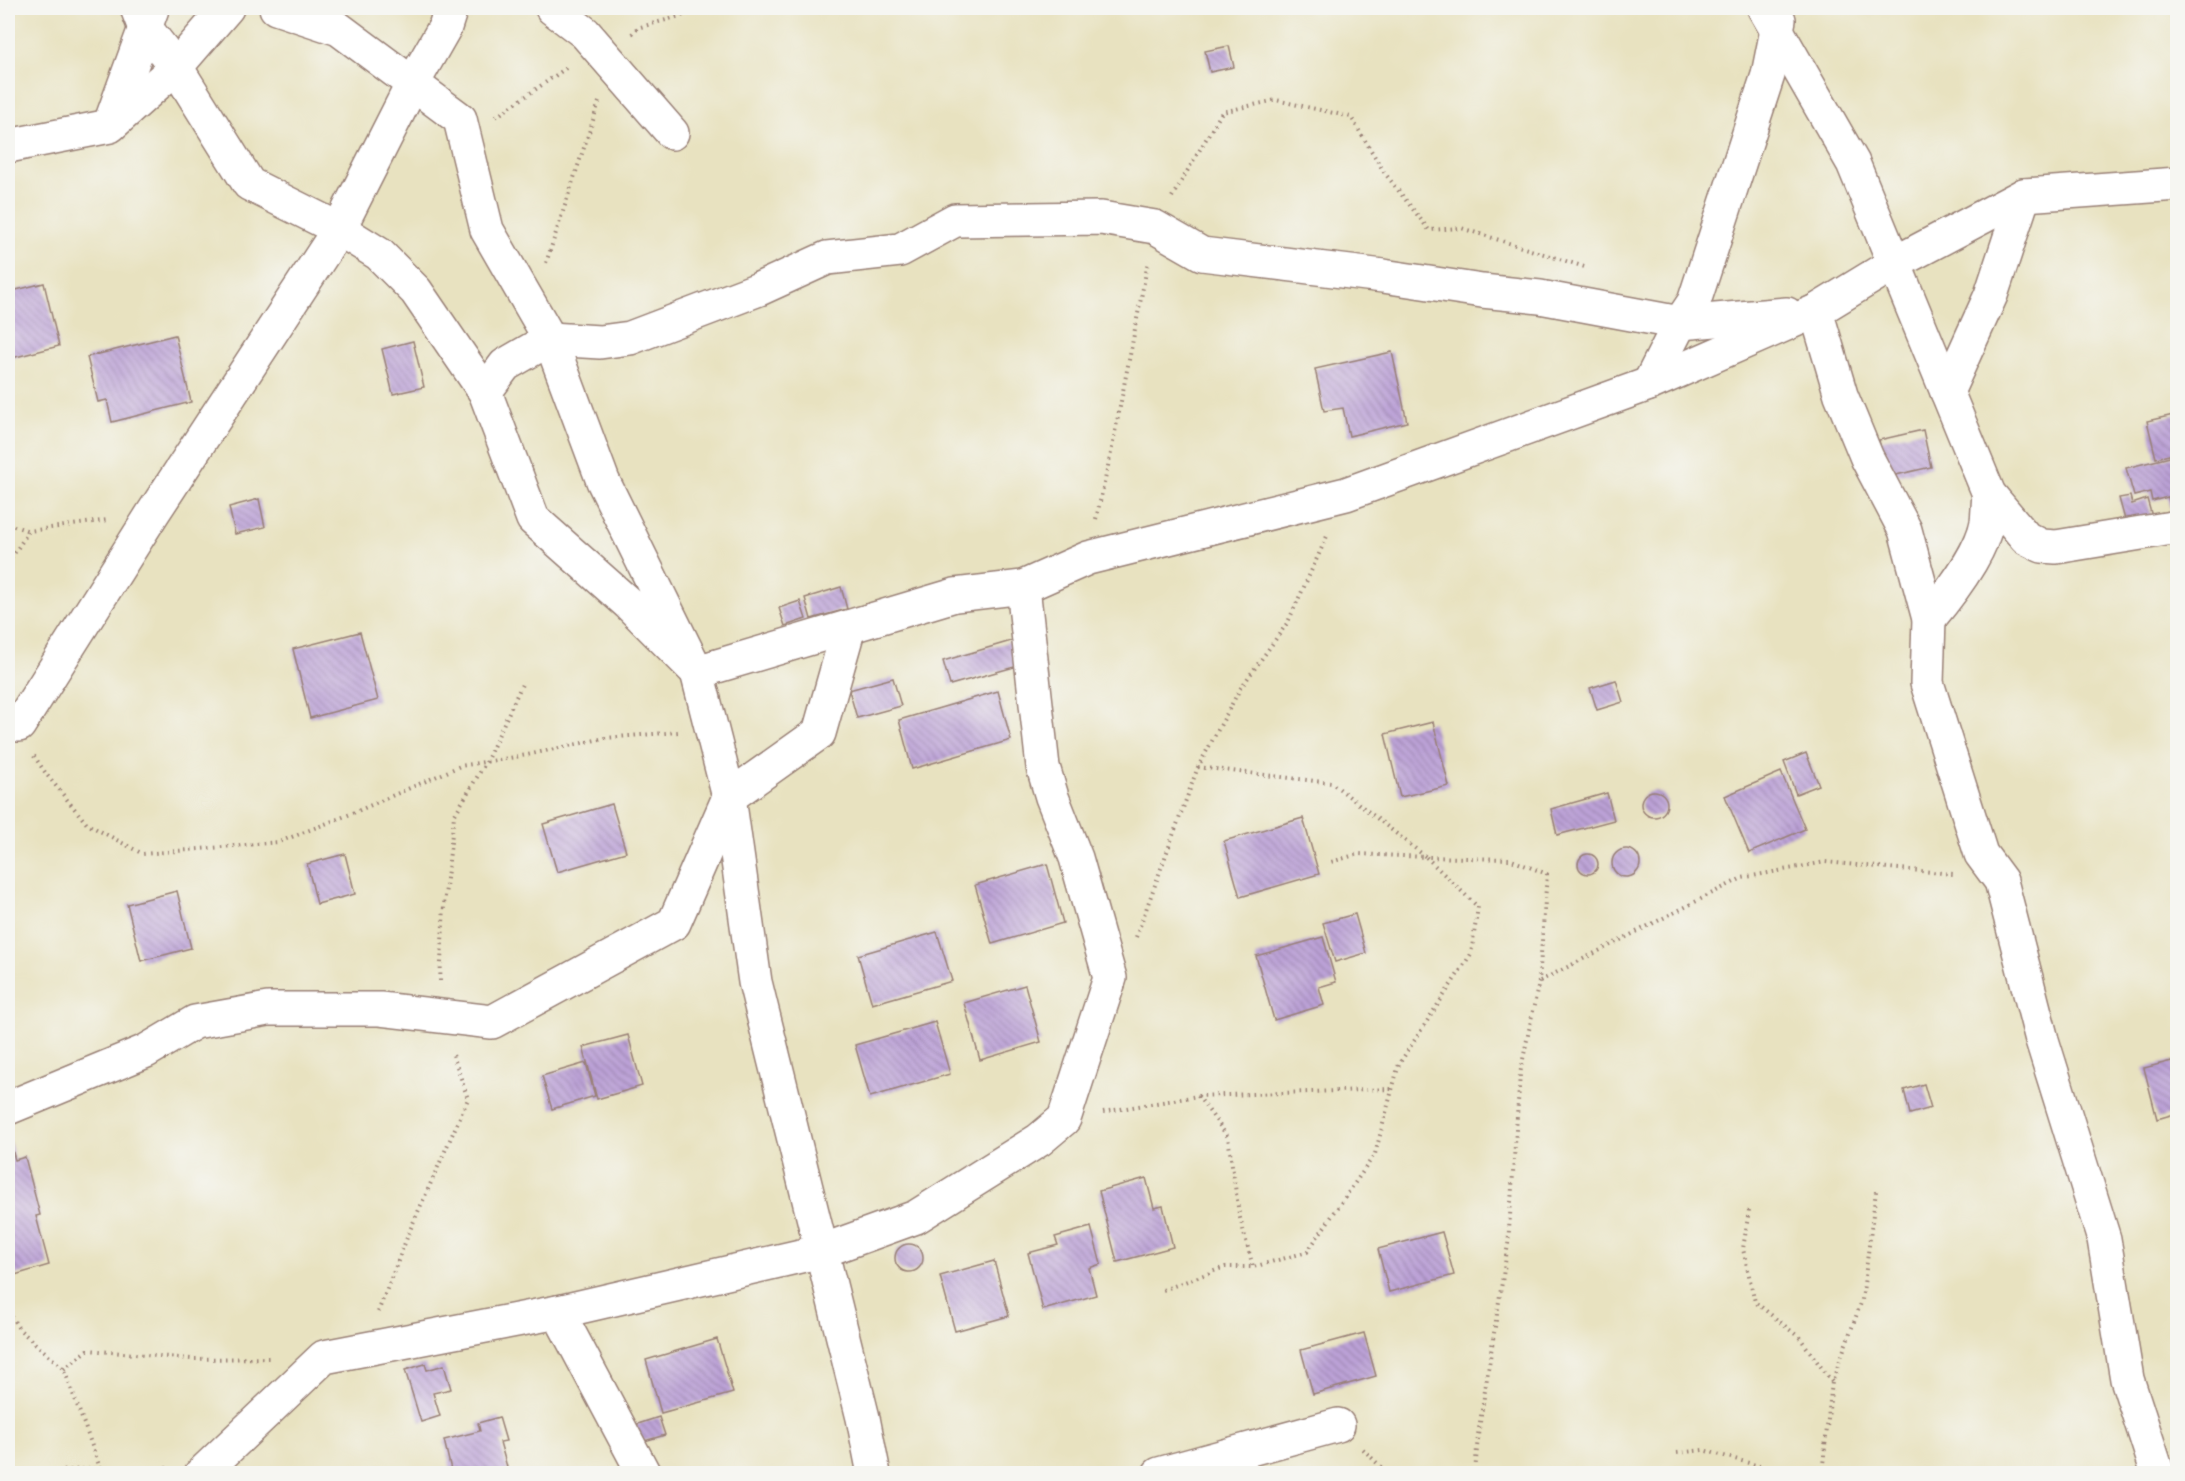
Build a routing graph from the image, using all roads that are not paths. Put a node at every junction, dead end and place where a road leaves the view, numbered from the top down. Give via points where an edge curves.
1 (227, 8) edge
2 (276, 8) edge
3 (451, 8) edge
4 (552, 8) edge
5 (145, 14) edge
6 (1774, 15) edge
7 (176, 67) junction
8 (414, 83) junction
9 (110, 126) junction
10 (672, 133) dead end
11 (8, 146) edge
12 (2178, 184) edge
13 (2025, 195) junction
14 (339, 229) junction
15 (1893, 264) junction
16 (1816, 311) junction
17 (1680, 323) junction
18 (550, 339) junction
19 (1649, 384) junction
20 (485, 392) junction
21 (1947, 392) junction
22 (1989, 494) junction
23 (2178, 527) edge
24 (1023, 587) junction
25 (1929, 619) junction
26 (849, 627) junction
27 (697, 672) junction
28 (19, 725) road end
29 (729, 797) junction
30 (8, 1108) edge
31 (822, 1251) junction
32 (558, 1312) junction
33 (1338, 1425) dead end
34 (204, 1471) edge
35 (644, 1473) edge
36 (874, 1473) edge
37 (1159, 1473) edge
38 (2158, 1473) edge

1 - 7 street
2 - 8 street via 339,29
3 - 8 street via 445,27
4 - 10 street via 585,33
5 - 7 street
5 - 9 street
6 - 15 street via 1853,163
6 - 17 street via 1768,75 1694,302
7 - 9 street
7 - 14 street via 249,184
8 - 14 street
8 - 18 street via 460,119 487,230
9 - 11 street
12 - 13 street
13 - 15 street
13 - 21 street via 1991,295
14 - 20 street via 379,254 416,291
14 - 28 street
15 - 16 street
15 - 21 street
16 - 17 street
16 - 19 street
16 - 25 street via 1841,395 1867,458 1905,530
17 - 18 street via 1540,297 1202,254 1155,227 1101,218 955,220 900,250 827,258 759,289 630,338 600,342
17 - 19 street
18 - 20 street via 505,365
18 - 27 street via 603,481
19 - 24 street via 1346,494 1088,558
20 - 27 street via 533,519 629,604
21 - 22 street
22 - 23 street via 2026,538 2042,546
22 - 25 street via 1987,524 1975,551 1954,588
24 - 26 street via 955,595
24 - 31 street via 1043,767 1076,858 1110,978 1064,1119 1039,1140 915,1217
25 - 38 street via 1927,683 1981,854 2001,881 2042,1040 2104,1239 2127,1379
26 - 27 street
26 - 29 street via 819,733
27 - 29 street
29 - 30 street via 674,923 492,1022 380,1009 268,1009 195,1022 146,1051
29 - 31 street via 755,982
31 - 32 street
31 - 36 street
32 - 34 street via 324,1357
32 - 35 street
33 - 37 street

